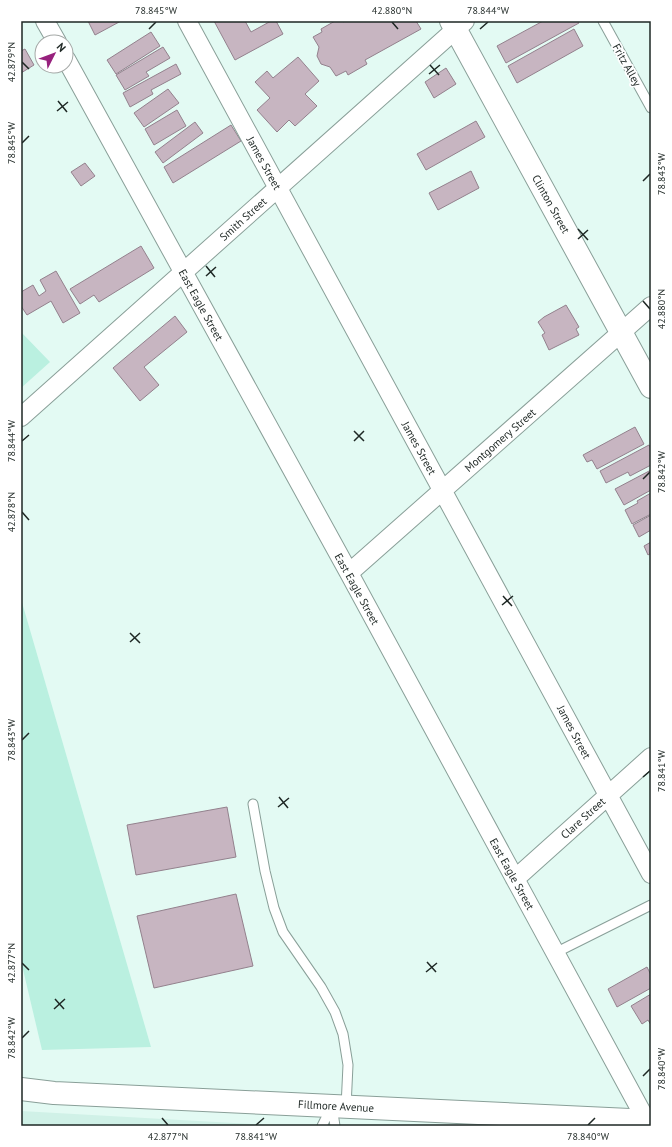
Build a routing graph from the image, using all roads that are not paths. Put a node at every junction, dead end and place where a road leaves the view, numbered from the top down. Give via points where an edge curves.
1 (45, 21) edge
2 (187, 21) edge
3 (602, 21) edge
4 (457, 24) edge
5 (52, 34) edge
6 (74, 74) edge
7 (651, 108) edge
8 (278, 188) junction
9 (183, 272) junction
10 (651, 306) edge
11 (622, 333) junction
12 (651, 386) edge
13 (21, 417) edge
14 (443, 491) junction
15 (349, 574) junction
16 (651, 758) edge
17 (608, 796) junction
18 (253, 804) dead end
19 (651, 874) edge
20 (514, 879) junction
21 (651, 905) edge
22 (555, 953) junction
23 (21, 1077) edge
24 (21, 1089) edge
25 (338, 1113) edge
26 (648, 1120) edge
27 (322, 1126) edge

1 - 5 street
2 - 8 street, James Street
3 - 7 lane, Fritz Alley
4 - 8 street, Smith Street
4 - 11 street, Clinton Street
6 - 9 street, East Eagle Street
8 - 9 street, Smith Street
8 - 14 street, James Street
9 - 13 street, Smith Street
9 - 15 street, East Eagle Street
10 - 11 street, Montgomery Street
11 - 12 street, Clinton Street
11 - 14 street, Montgomery Street
14 - 15 street, Montgomery Street
14 - 17 street, James Street
15 - 20 street, East Eagle Street
16 - 17 street, Clare Street
17 - 19 street, James Street
17 - 20 street, Clare Street
18 - 25 lane via 274,908 283,932 321,987 335,1012 343,1034 348,1065
20 - 22 street, East Eagle Street
21 - 22 lane
22 - 26 street, East Eagle Street
23 - 24 street
24 - 25 street, Fillmore Avenue
25 - 26 street, Fillmore Avenue
25 - 27 lane

